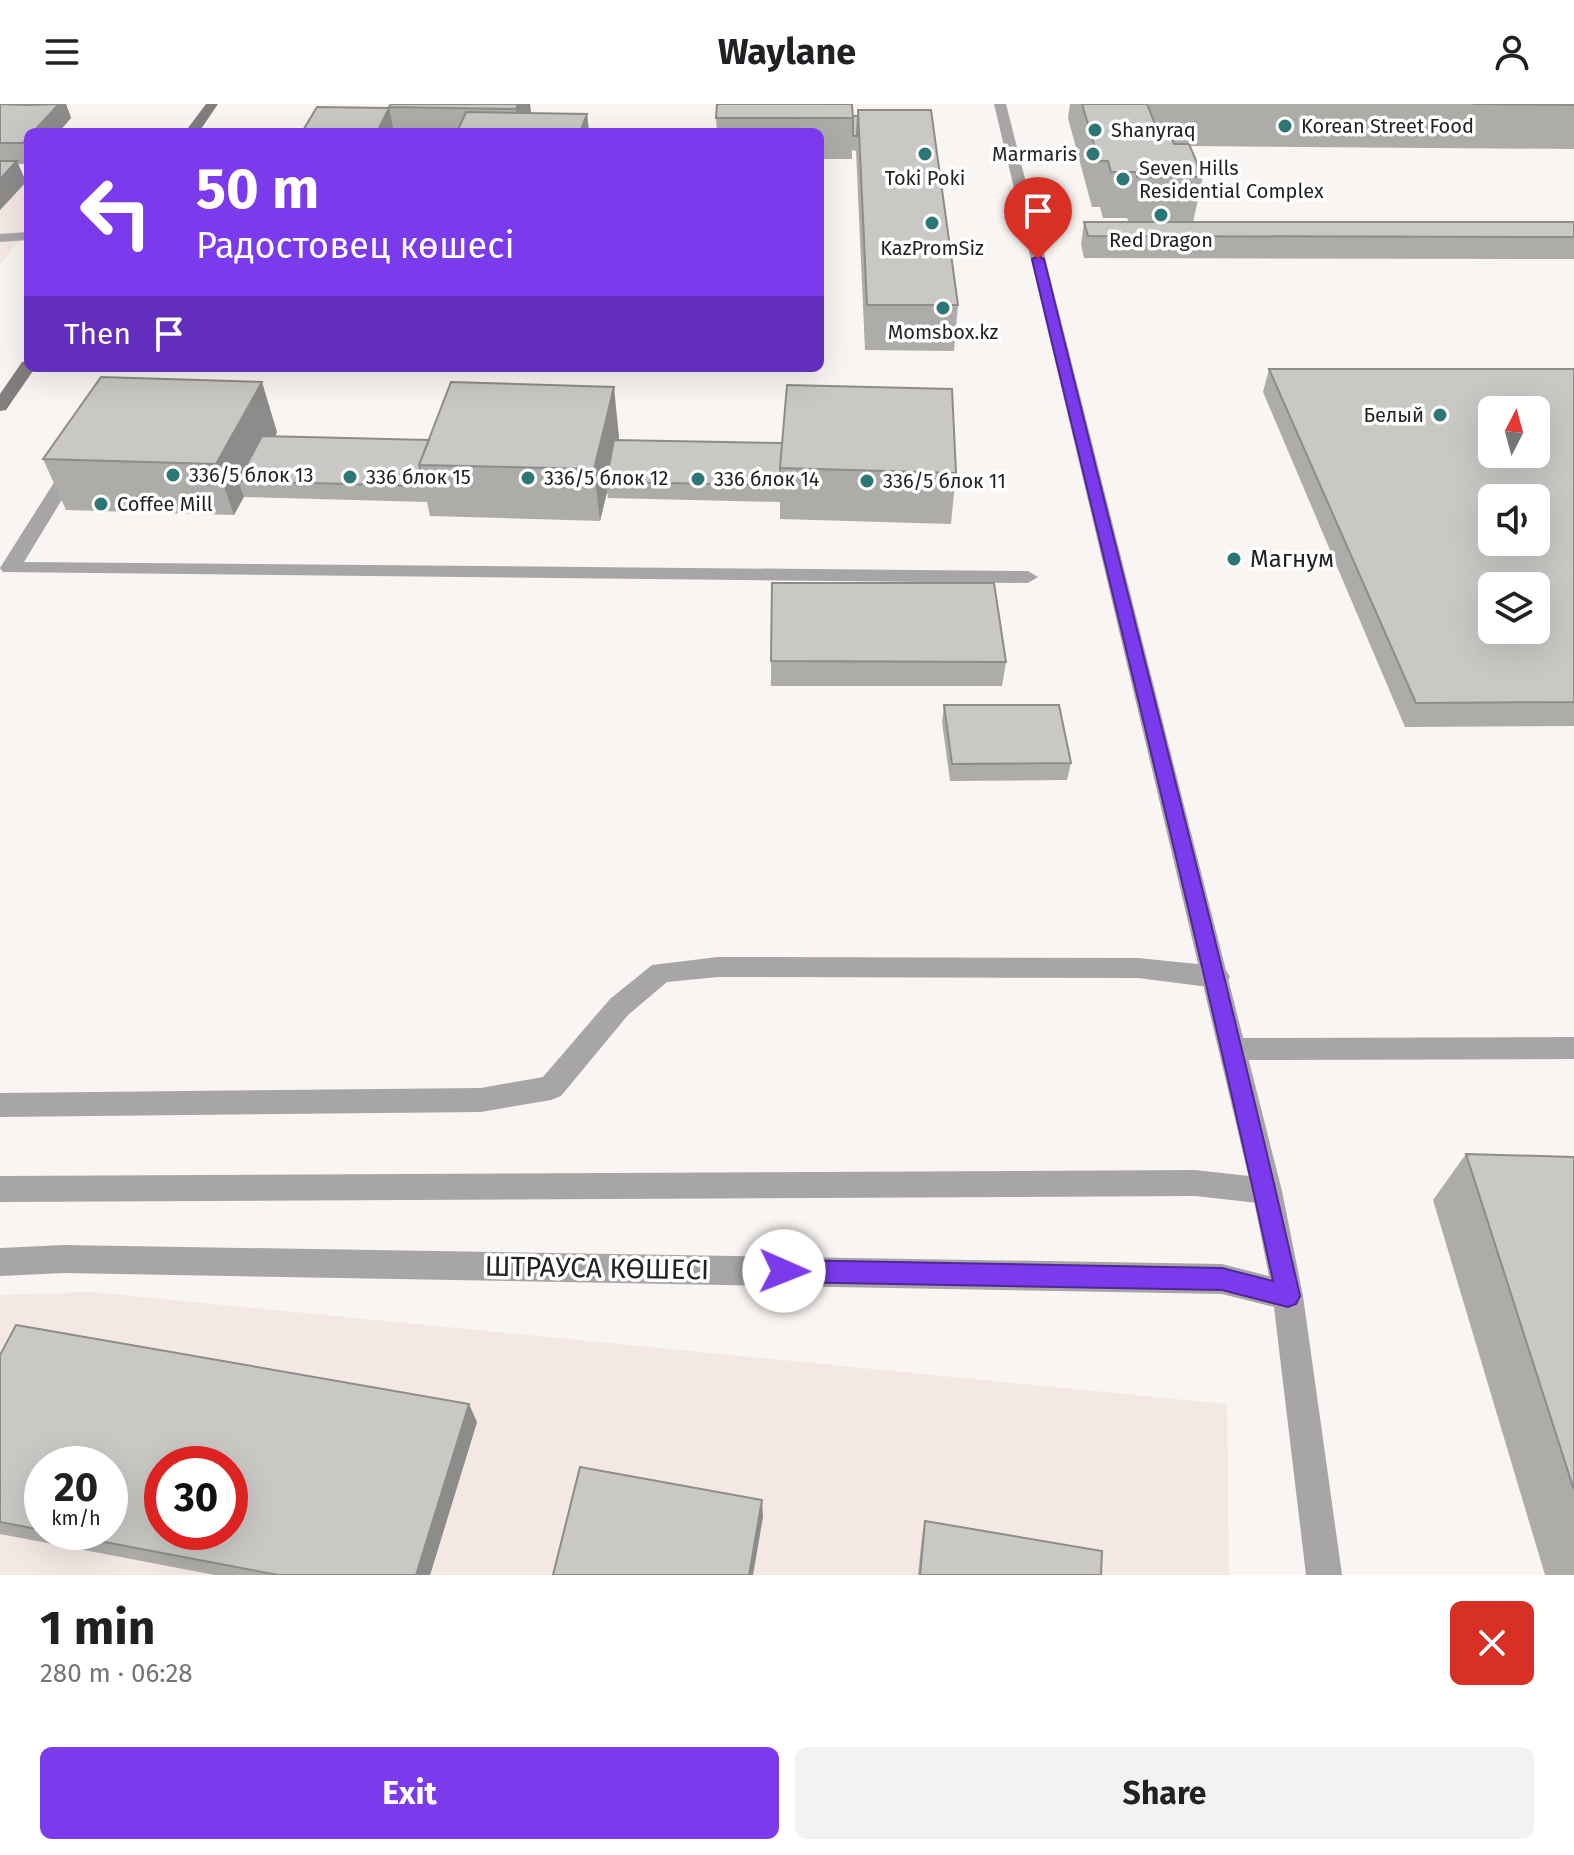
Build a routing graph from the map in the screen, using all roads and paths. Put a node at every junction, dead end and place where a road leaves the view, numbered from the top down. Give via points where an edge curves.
1 (212, 104) edge
2 (1000, 104) edge
3 (195, 128) edge
4 (24, 236) edge
5 (0, 238) edge
6 (24, 372) edge
7 (0, 406) edge
8 (87, 445) edge
9 (1028, 577) dead end
10 (1217, 977) junction
11 (1574, 1048) edge
12 (1234, 1049) junction
13 (0, 1105) edge
14 (0, 1189) edge
15 (1267, 1191) junction
16 (0, 1262) edge
17 (1288, 1296) junction
18 (1324, 1575) edge

1 - 3 main road
2 - 10 street via 1183,859
4 - 5 street
6 - 7 main road
8 - 9 street via 10,568
10 - 12 street
10 - 13 street via 1122,968 718,967 661,972 619,1007 551,1088 481,1100
11 - 12 street
12 - 15 street
14 - 15 street via 1195,1183
15 - 17 street
16 - 17 street, ШТРАУСА КӨШЕСІ via 1222,1279
17 - 18 street

